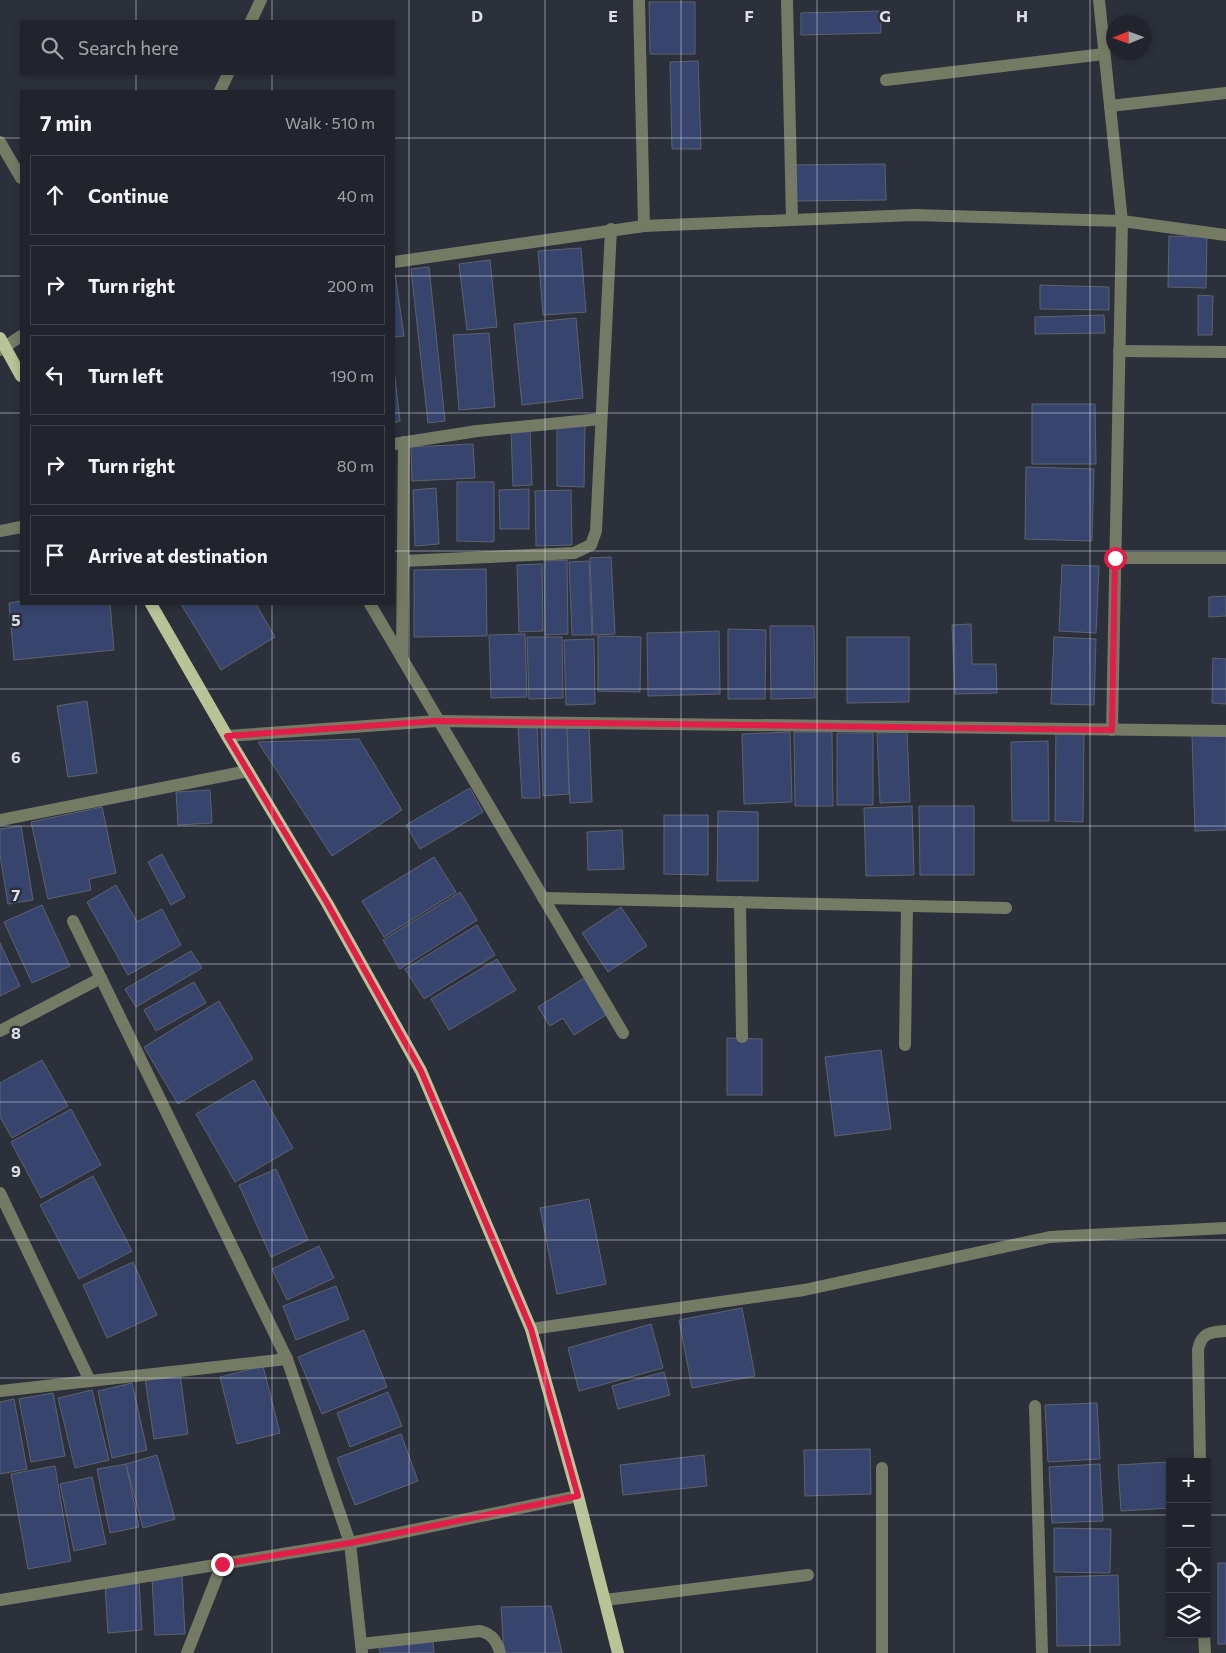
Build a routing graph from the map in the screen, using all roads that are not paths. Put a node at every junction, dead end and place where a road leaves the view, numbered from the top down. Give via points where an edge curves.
1 (261, 0) edge
2 (639, 0) edge
3 (787, 0) edge
4 (1099, 0) edge
5 (252, 20) edge
6 (1104, 54) junction
7 (228, 75) edge
8 (886, 80) dead end
9 (220, 90) edge
10 (1226, 93) edge
11 (1110, 106) junction
12 (0, 142) edge
13 (20, 176) edge
14 (792, 220) junction
15 (1122, 222) junction
16 (644, 226) junction
17 (611, 229) junction
18 (1226, 235) edge
19 (395, 262) edge
20 (20, 336) edge
21 (2, 345) edge
22 (1119, 351) junction
23 (1226, 352) edge
24 (20, 374) edge
25 (601, 419) junction
26 (399, 443) edge
27 (20, 527) edge
28 (0, 531) edge
29 (1115, 558) junction
30 (1226, 558) edge
31 (403, 561) junction
32 (152, 605) edge
33 (371, 605) edge
34 (402, 659) junction
35 (437, 721) junction
36 (1112, 730) junction
37 (1226, 731) edge
38 (227, 736) junction
39 (248, 771) junction
40 (0, 820) edge
41 (543, 898) junction
42 (740, 902) junction
43 (907, 906) junction
44 (1006, 908) dead end
45 (73, 921) dead end
46 (101, 978) junction
47 (0, 1031) edge
48 (623, 1033) dead end
49 (742, 1037) dead end
50 (905, 1045) dead end
51 (0, 1193) edge
52 (1226, 1228) edge
53 (531, 1329) junction
54 (1226, 1331) edge
55 (287, 1359) junction
56 (90, 1380) junction
57 (0, 1391) edge
58 (1035, 1406) dead end
59 (1200, 1458) edge
60 (882, 1468) dead end
61 (578, 1496) junction
62 (350, 1543) junction
63 (222, 1564) junction
64 (808, 1575) dead end
65 (0, 1600) edge
66 (605, 1600) junction
67 (1204, 1638) edge
68 (362, 1649) edge
69 (187, 1653) edge
70 (500, 1653) edge
71 (618, 1653) edge
72 (882, 1653) edge
73 (1042, 1653) edge
74 (1205, 1653) edge

1 - 5 street
2 - 16 street
3 - 14 street
4 - 6 street
6 - 8 street
6 - 11 street
7 - 9 street
10 - 11 street
11 - 15 street
12 - 13 street
14 - 15 street via 914,215
14 - 16 street
15 - 18 street
15 - 22 street
16 - 17 street
17 - 19 street
17 - 25 street
20 - 21 street
21 - 24 main road
22 - 23 street
22 - 29 street
25 - 26 street via 477,431
25 - 31 street via 596,531 591,544 574,553
26 - 31 street
27 - 28 street
29 - 30 street
29 - 36 street
31 - 34 street
32 - 38 main road
33 - 34 street
34 - 35 street
35 - 36 street
35 - 38 street
35 - 41 street
36 - 37 street
38 - 39 main road
39 - 40 street
39 - 53 main road via 421,1071
41 - 42 street
41 - 48 street
42 - 43 street
42 - 49 street
43 - 44 street
43 - 50 street
45 - 46 street
46 - 47 street
46 - 55 street
51 - 56 street
52 - 53 street via 1050,1237 804,1290
53 - 61 main road
54 - 59 street via 1207,1333 1200,1339
55 - 56 street
55 - 62 street
56 - 57 street
58 - 73 street
60 - 72 street
61 - 62 street
61 - 66 main road
62 - 63 street
62 - 68 street
63 - 65 street
63 - 69 street
64 - 66 street
66 - 71 main road
67 - 74 street
68 - 70 street via 480,1631 488,1633 497,1642

